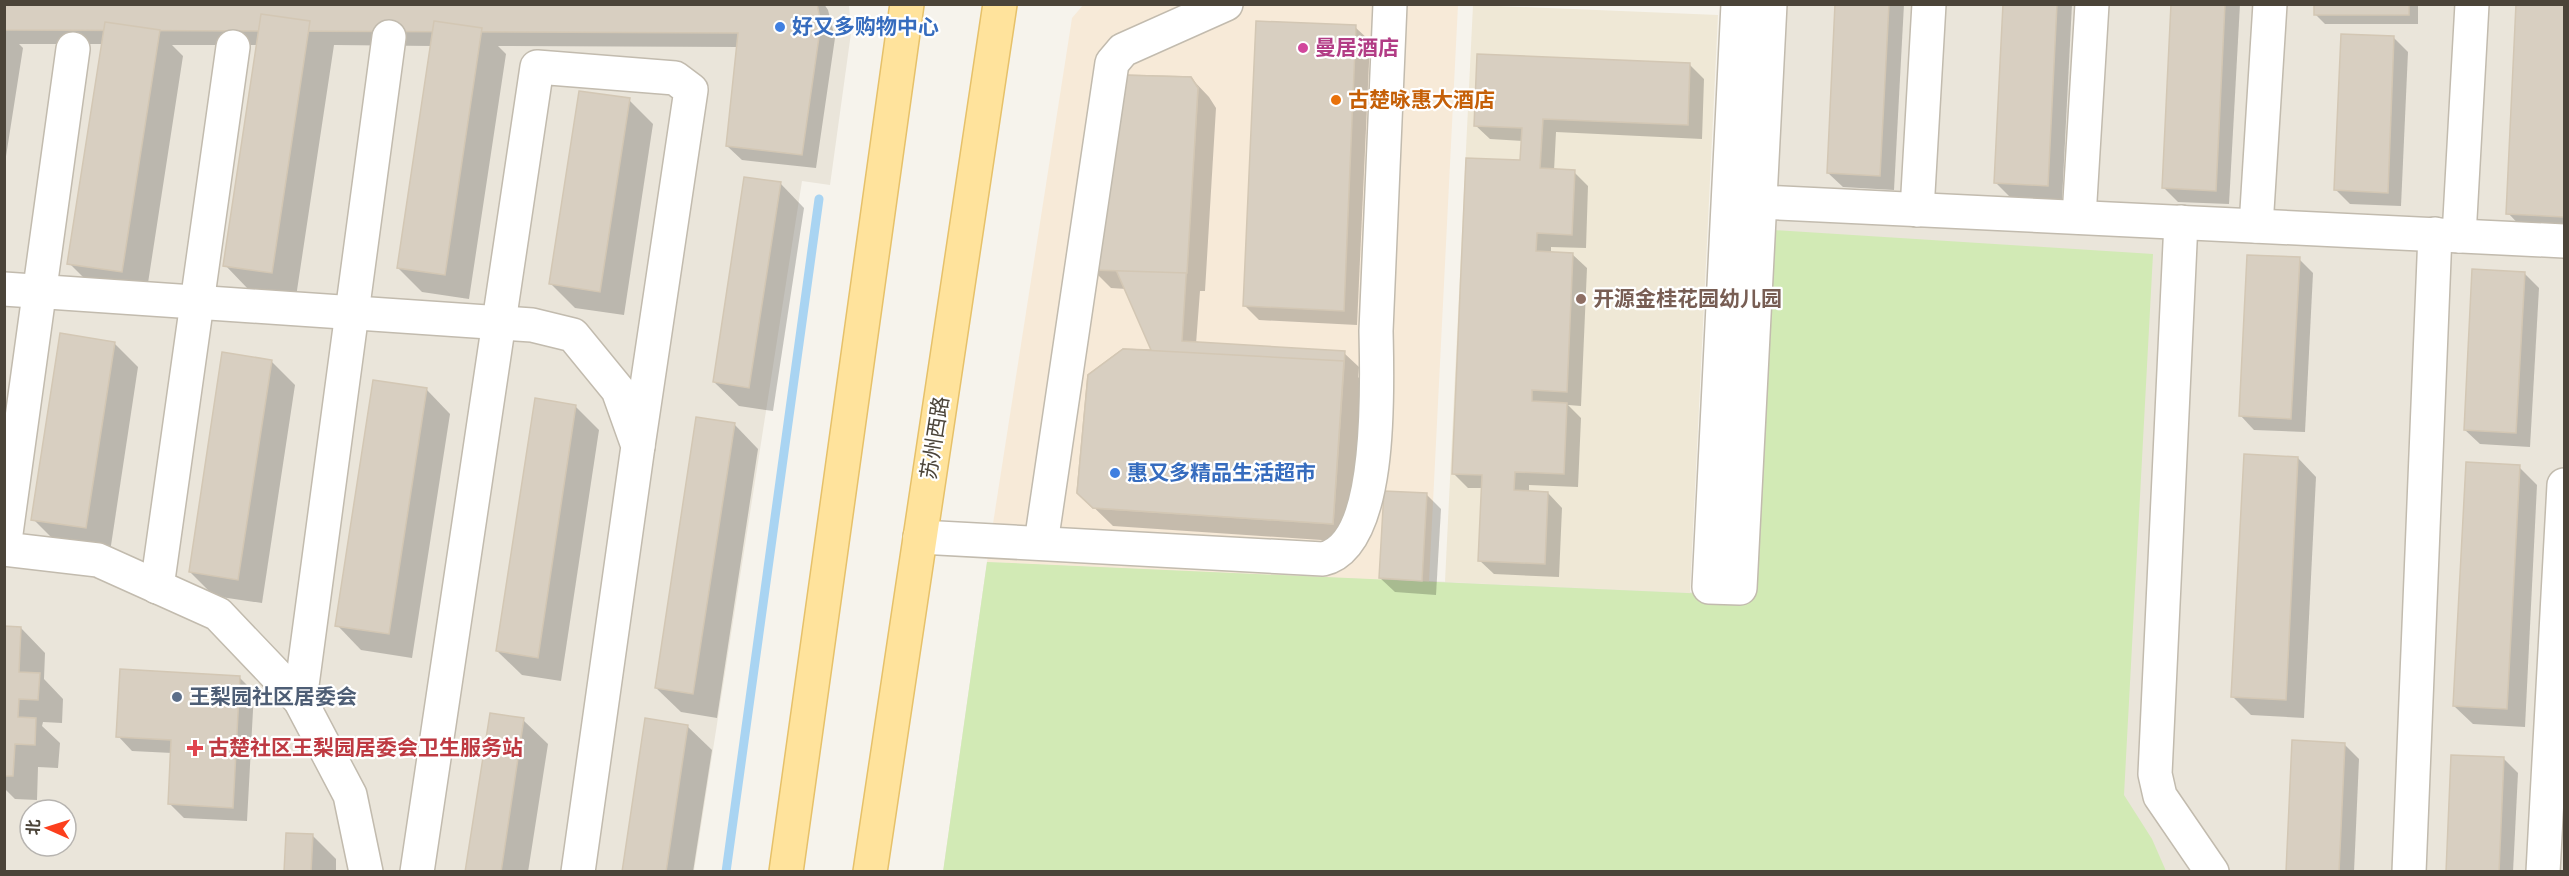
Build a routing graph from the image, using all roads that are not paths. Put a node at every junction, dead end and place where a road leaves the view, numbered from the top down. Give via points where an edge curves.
1 (907, 4) edge
2 (1000, 4) edge
3 (1226, 4) edge
4 (1390, 4) edge
5 (1738, 4) edge
6 (1770, 4) edge
7 (1929, 4) edge
8 (2092, 4) edge
9 (2270, 4) edge
10 (2472, 4) edge
11 (389, 37) dead end
12 (234, 47) dead end
13 (73, 49) dead end
14 (1917, 210) junction
15 (1759, 214) junction
16 (2079, 217) junction
17 (2181, 222) junction
18 (1727, 225) junction
19 (2256, 226) junction
20 (2447, 235) junction
21 (2565, 241) edge
22 (4, 289) edge
23 (40, 292) junction
24 (197, 302) junction
25 (352, 313) junction
26 (499, 323) junction
27 (1738, 328) junction
28 (638, 446) junction
29 (2565, 485) edge
30 (920, 537) junction
31 (1041, 543) junction
32 (4, 549) edge
33 (157, 587) junction
34 (300, 700) junction
35 (366, 872) edge
36 (417, 872) edge
37 (578, 872) edge
38 (786, 872) edge
39 (870, 872) edge
40 (2212, 872) edge
41 (2409, 872) edge
42 (2543, 872) edge

1 - 38 main road
2 - 30 main road, 苏州西路
3 - 31 street via 1123,50 1112,63
4 - 31 street via 1374,426 1370,484 1358,529 1335,556 1323,559
5 - 18 street
6 - 15 street
7 - 14 street
8 - 16 street
9 - 19 street
10 - 20 street
11 - 25 street
12 - 24 street
13 - 23 street
14 - 15 street
14 - 16 street
15 - 18 street
15 - 27 street
16 - 17 street
17 - 19 street
17 - 40 street via 2155,774 2160,796
18 - 27 street
19 - 20 street
20 - 21 street
20 - 41 street
22 - 23 street
23 - 24 street
23 - 32 street
24 - 25 street
24 - 33 street
25 - 26 street
25 - 34 street
26 - 28 street via 532,325 573,335 618,390
26 - 28 street via 537,67 675,78 691,90
26 - 36 street
27 - 27 street via 1709,587 1740,588
28 - 37 street
29 - 42 street
30 - 31 street
30 - 39 main road, 苏州西路
32 - 33 street via 98,560
33 - 34 street via 218,614
34 - 35 street via 350,795

